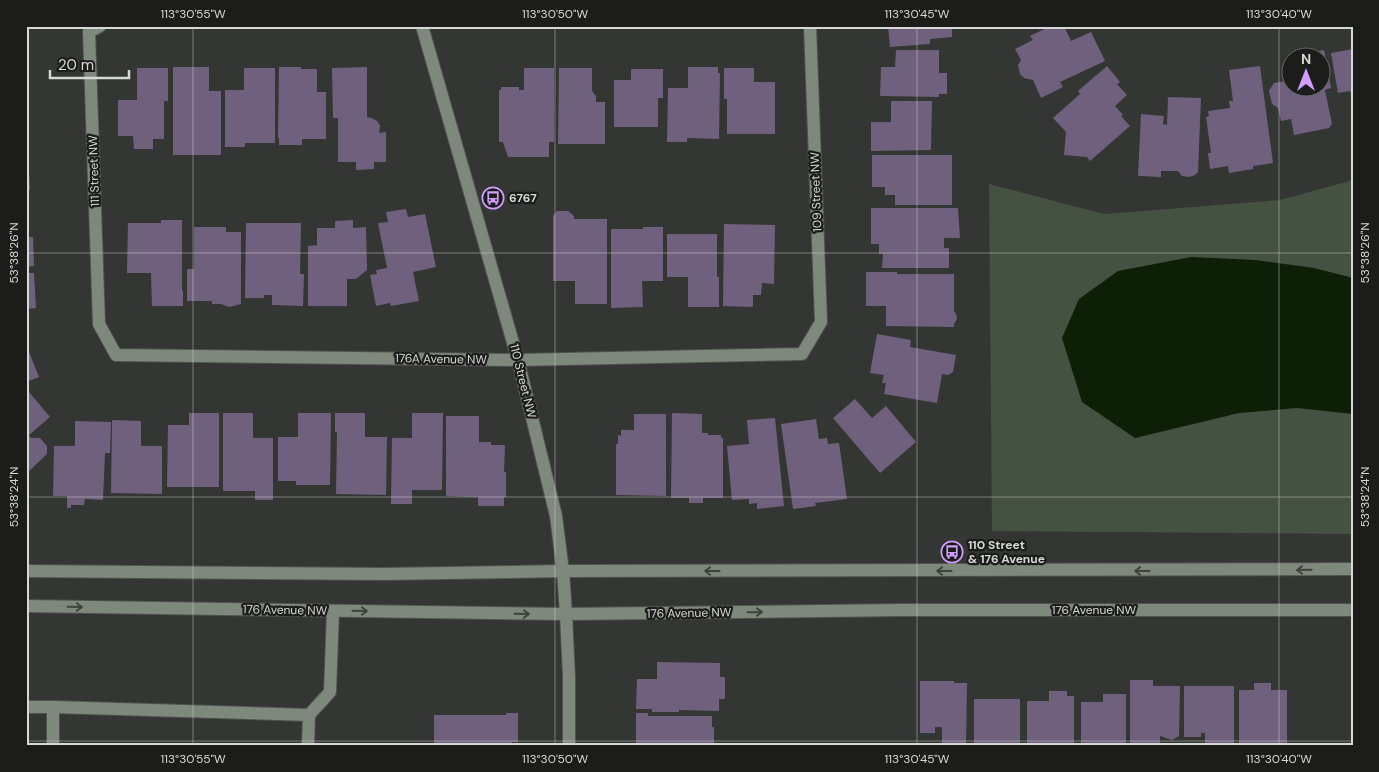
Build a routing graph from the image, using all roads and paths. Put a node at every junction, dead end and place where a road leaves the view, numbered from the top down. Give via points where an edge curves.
1 (100, 26) edge
2 (422, 26) edge
3 (810, 26) edge
4 (99, 324) joint
5 (802, 354) joint
6 (518, 360) junction
7 (1353, 570) edge
8 (26, 571) edge
9 (563, 571) junction
10 (26, 606) edge
11 (1353, 610) edge
12 (333, 611) junction
13 (566, 614) junction
14 (26, 707) edge
15 (53, 708) junction
16 (309, 715) junction
17 (53, 746) edge
18 (308, 746) edge
19 (569, 746) edge

1 - 4 street, 111 Street NW via 89,32
2 - 6 street, 110 Street NW
3 - 5 street, 109 Street NW via 821,322
4 - 6 street, 176A Avenue NW via 116,355
5 - 6 street, 176A Avenue NW
6 - 9 street, 110 Street NW via 556,516
7 -> 9 street
8 - 9 street via 384,574
9 - 13 street, 110 Street NW
10 -> 12 street, 176 Avenue NW
13 -> 11 street, 176 Avenue NW
12 -> 13 street, 176 Avenue NW
12 - 16 street via 330,692
13 - 19 street, 110 Street NW
14 - 15 street
15 - 16 street
15 - 17 street
16 - 18 street

